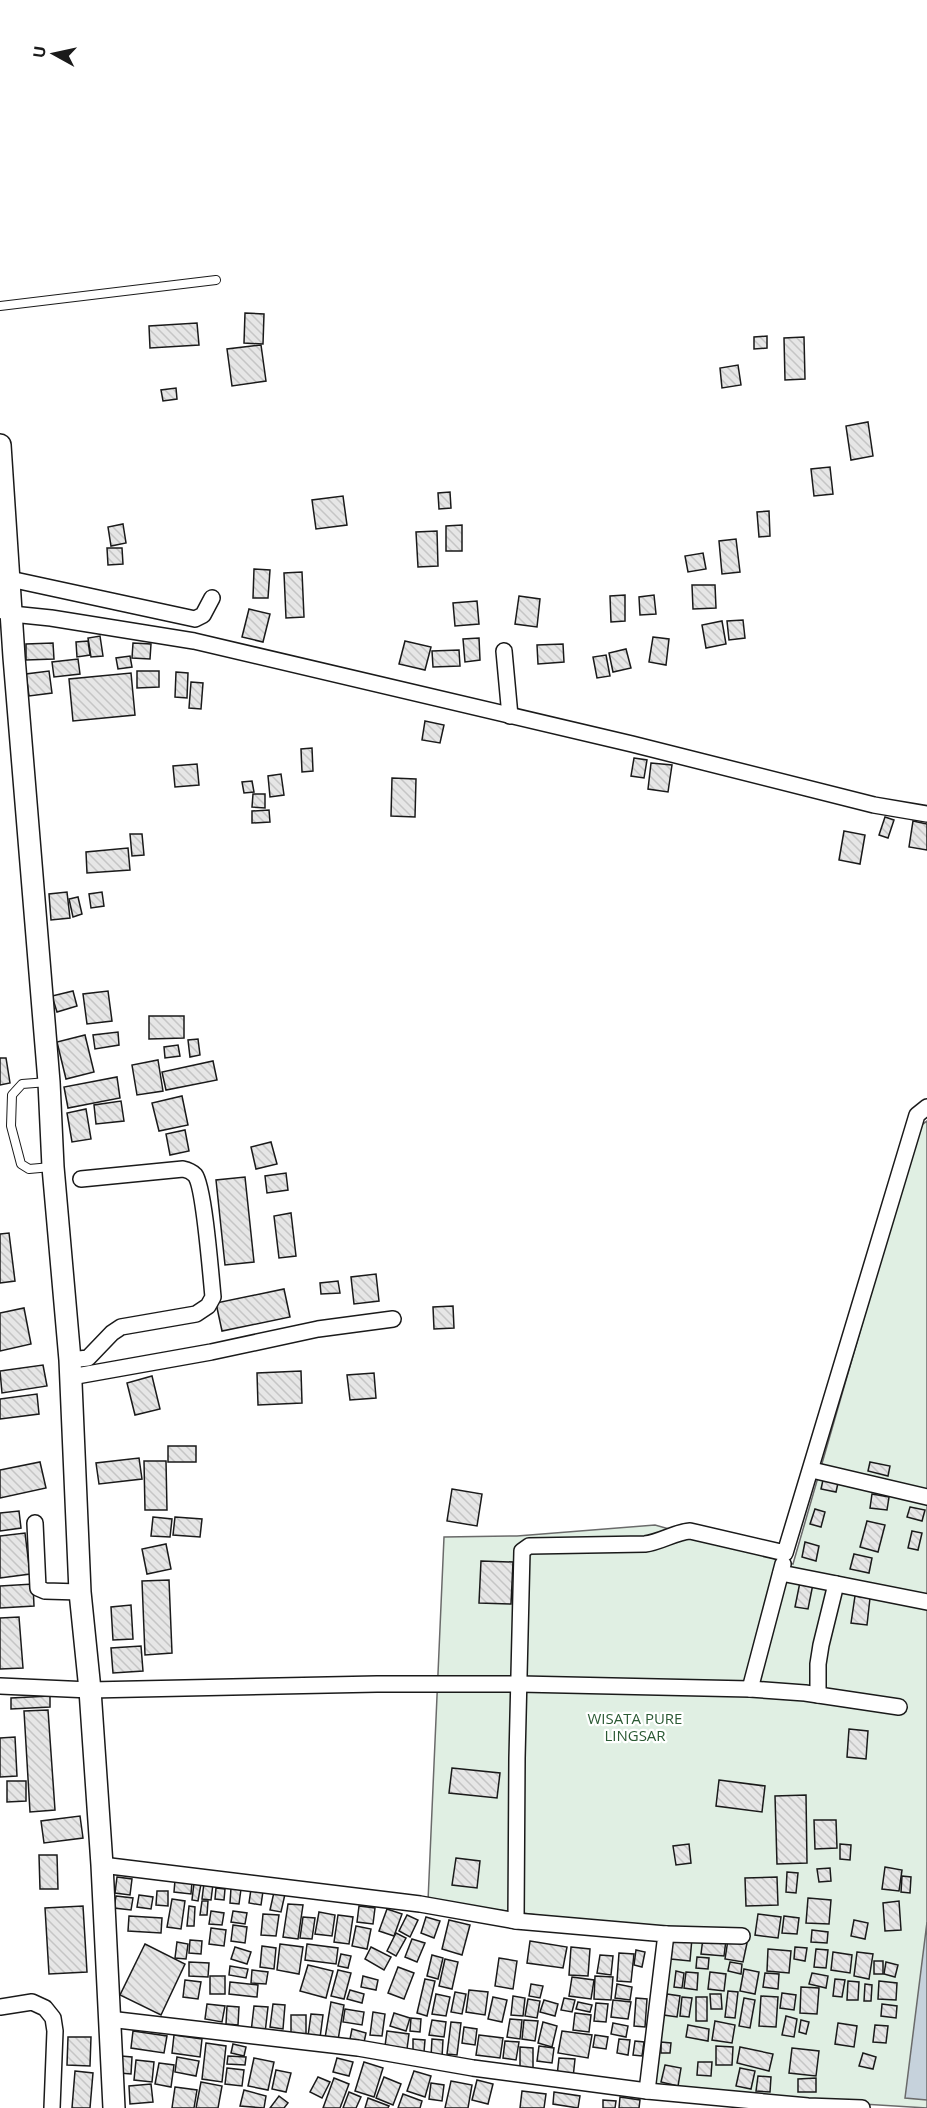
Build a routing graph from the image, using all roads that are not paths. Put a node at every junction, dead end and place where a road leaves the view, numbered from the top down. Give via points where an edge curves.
1 (216, 280) dead end
2 (0, 306) edge
3 (0, 445) edge
4 (10, 579) junction
5 (212, 598) dead end
6 (6, 612) edge
7 (504, 651) dead end
8 (510, 716) junction
9 (927, 814) edge
10 (49, 1082) junction
11 (927, 1107) edge
12 (11, 1126) junction
13 (0, 1128) edge
14 (53, 1167) junction
15 (81, 1179) dead end
16 (393, 1319) dead end
17 (71, 1368) junction
18 (812, 1470) junction
19 (927, 1497) edge
20 (34, 1523) dead end
21 (786, 1553) junction
22 (781, 1573) junction
23 (836, 1584) junction
24 (80, 1592) junction
25 (927, 1602) edge
26 (520, 1684) junction
27 (0, 1686) edge
28 (750, 1689) junction
29 (90, 1690) junction
30 (818, 1695) junction
31 (899, 1707) dead end
32 (102, 1865) junction
33 (516, 1922) junction
34 (666, 1934) junction
35 (742, 1936) dead end
36 (0, 2007) edge
37 (109, 2019) junction
38 (647, 2091) junction
39 (808, 2107) edge
40 (52, 2108) edge
41 (114, 2108) edge
42 (862, 2108) edge

1 - 2 lane
3 - 4 street
4 - 5 street via 195,619 203,615
4 - 6 street
6 - 8 street via 194,641
6 - 10 street
7 - 8 street
8 - 9 street via 874,805
10 - 12 lane via 22,1083 17,1088 12,1095
10 - 14 street
11 - 18 street via 916,1115
12 - 13 lane
12 - 14 lane via 21,1164 28,1169
14 - 17 street
15 - 17 street via 183,1169 197,1177 213,1297 196,1314 121,1327 88,1358
16 - 17 street via 318,1329 211,1352
17 - 24 street
18 - 19 street
18 - 21 street
20 - 24 street via 38,1588
21 - 22 street
21 - 26 street via 690,1531 645,1544 529,1546 522,1551
22 - 23 street
22 - 28 street
23 - 25 street
23 - 30 street via 821,1645
24 - 29 street
26 - 28 street
26 - 29 street
26 - 33 street
27 - 29 street
28 - 30 street
29 - 32 street
30 - 31 street
32 - 33 street via 420,1904
32 - 37 street
33 - 34 street
34 - 35 street
34 - 38 street
36 - 40 street via 32,2002 45,2008 53,2018
37 - 38 street via 358,2048
37 - 41 street
38 - 39 street
39 - 42 street

